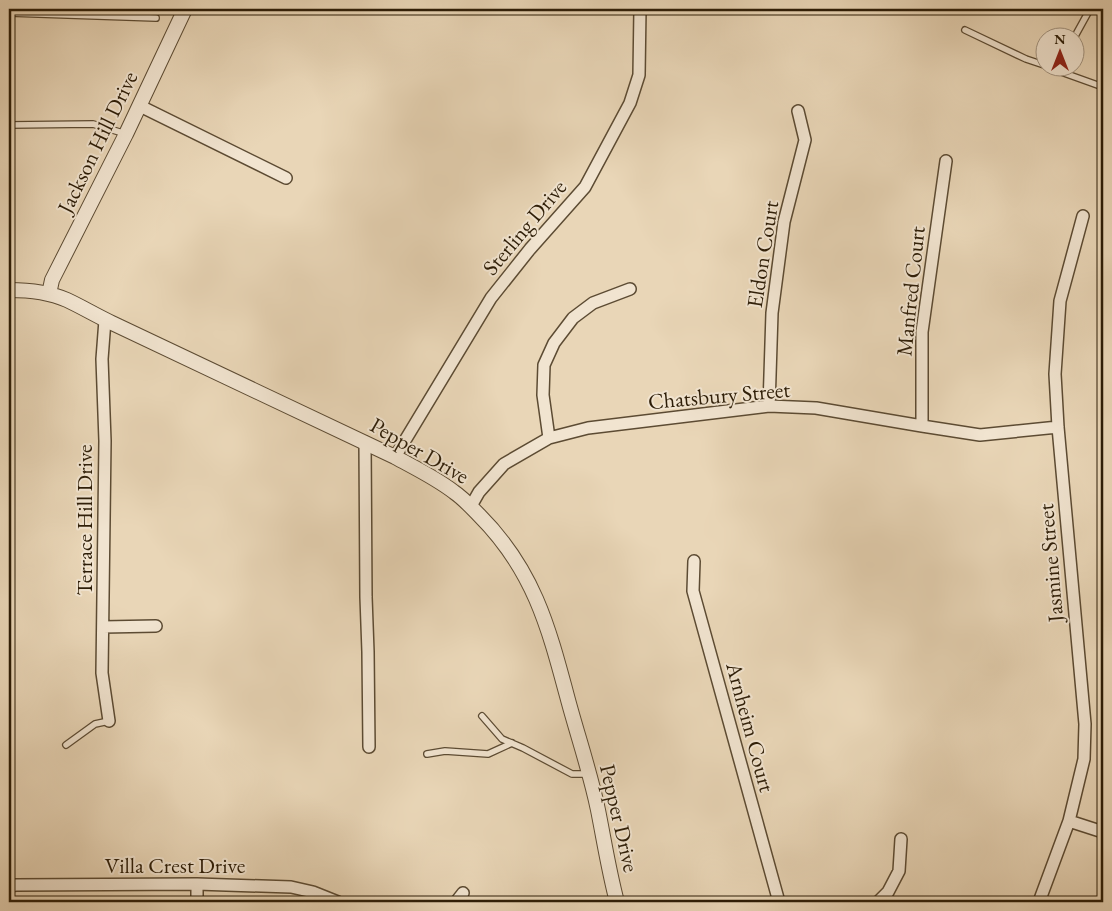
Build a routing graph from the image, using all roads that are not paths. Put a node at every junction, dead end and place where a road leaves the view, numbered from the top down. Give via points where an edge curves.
1 (185, 9) edge
2 (640, 9) edge
3 (1090, 9) edge
4 (9, 13) edge
5 (156, 18) dead end
6 (1080, 28) edge
7 (965, 30) dead end
8 (1034, 62) edge
9 (1081, 78) edge
10 (1103, 87) edge
11 (140, 106) junction
12 (798, 111) dead end
13 (9, 125) edge
14 (126, 134) junction
15 (946, 161) dead end
16 (286, 178) dead end
17 (1083, 216) dead end
18 (630, 289) dead end
19 (9, 290) edge
20 (49, 294) junction
21 (106, 320) junction
22 (770, 406) junction
23 (922, 426) junction
24 (1058, 427) junction
25 (548, 438) junction
26 (365, 442) junction
27 (396, 457) junction
28 (471, 506) junction
29 (694, 562) dead end
30 (156, 626) dead end
31 (103, 627) junction
32 (482, 716) dead end
33 (109, 721) joint
34 (512, 743) junction
35 (66, 745) dead end
36 (369, 747) dead end
37 (427, 754) dead end
38 (589, 774) junction
39 (1069, 821) junction
40 (1103, 832) edge
41 (901, 839) dead end
42 (197, 884) junction
43 (9, 886) edge
44 (197, 902) edge
45 (338, 902) edge
46 (617, 902) edge
47 (779, 902) edge
48 (878, 902) edge
49 (1039, 902) edge

1 - 11 street, Jackson Hill Drive
2 - 27 street, Sterling Drive via 640,75 630,103 585,187 491,298
3 - 6 lane
4 - 5 lane
7 - 8 lane
9 - 10 lane
11 - 14 street, Jackson Hill Drive
11 - 16 street
12 - 22 street, Eldon Court via 805,140 784,222 772,312
13 - 14 lane via 93,124
14 - 20 street, Jackson Hill Drive via 52,280
15 - 23 street, Manfred Court via 922,332
17 - 24 street, Jasmine Street via 1060,301 1055,374
18 - 25 street via 593,303 573,318 554,343 544,365 543,395
19 - 20 street, Pepper Drive
20 - 21 street, Pepper Drive
21 - 26 street, Pepper Drive
21 - 31 street, Terrace Hill Drive via 102,359
22 - 23 street, Chatsbury Street via 816,408
22 - 25 street, Chatsbury Street via 588,428
23 - 24 street, Chatsbury Street via 980,435
24 - 39 street, Jasmine Street via 1086,724 1084,759
25 - 28 street, Chatsbury Street via 504,464
26 - 27 street, Pepper Drive
26 - 36 street
27 - 28 street, Pepper Drive via 436,479
28 - 38 street, Pepper Drive via 507,547 534,593 550,634
29 - 47 street, Arnheim Court via 693,591
30 - 31 street
31 - 33 street, Terrace Hill Drive via 102,673
32 - 34 lane via 502,739
33 - 35 lane via 95,724
34 - 37 lane via 488,754 445,751
34 - 38 lane via 572,774
38 - 46 street, Pepper Drive
39 - 40 street
39 - 49 street, Jasmine Street
41 - 48 street via 899,871 888,892
42 - 43 street, Villa Crest Drive
42 - 44 street
42 - 45 street, Villa Crest Drive via 291,887

